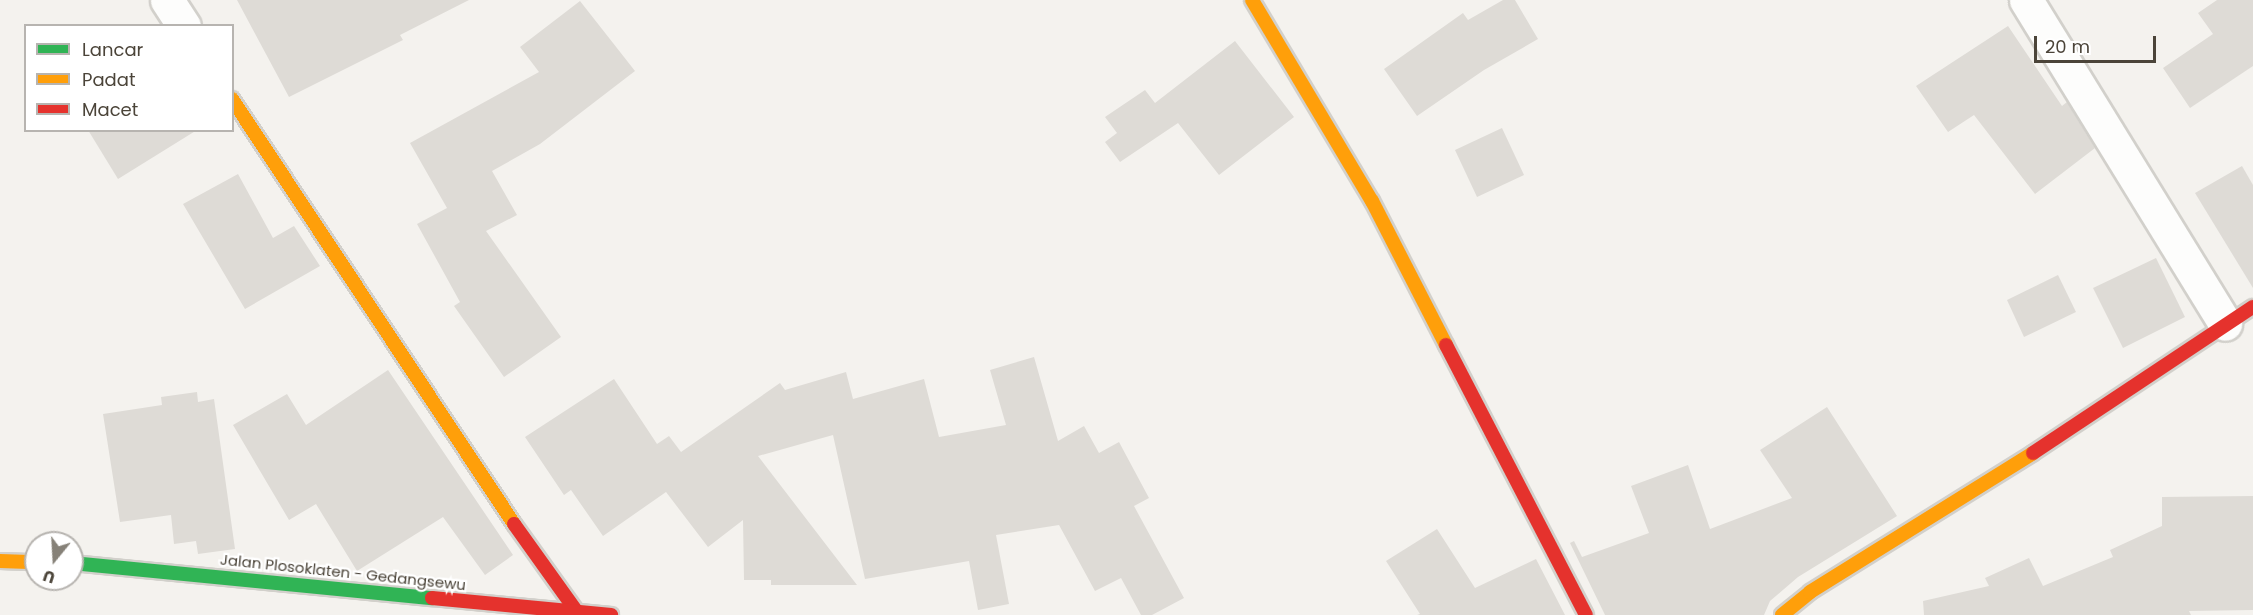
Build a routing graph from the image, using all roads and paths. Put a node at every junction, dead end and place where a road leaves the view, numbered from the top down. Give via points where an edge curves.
1 (167, 0) edge
2 (1252, 0) edge
3 (2026, 0) edge
4 (183, 24) edge
5 (234, 102) edge
6 (2253, 307) edge
7 (2225, 324) junction
8 (0, 561) edge
9 (24, 562) edge
10 (84, 564) edge
11 (577, 612) junction
12 (611, 615) edge
13 (1586, 615) edge
14 (1782, 615) edge

1 - 4 street
2 - 13 street via 1372,201
3 - 7 street
5 - 11 street via 485,483
6 - 7 street
7 - 14 street via 2029,456 1810,592
8 - 9 street
10 - 11 street, Jalan Plosoklaten - Gedangsewu
11 - 12 street, Jalan Plosoklaten - Gedangsewu

